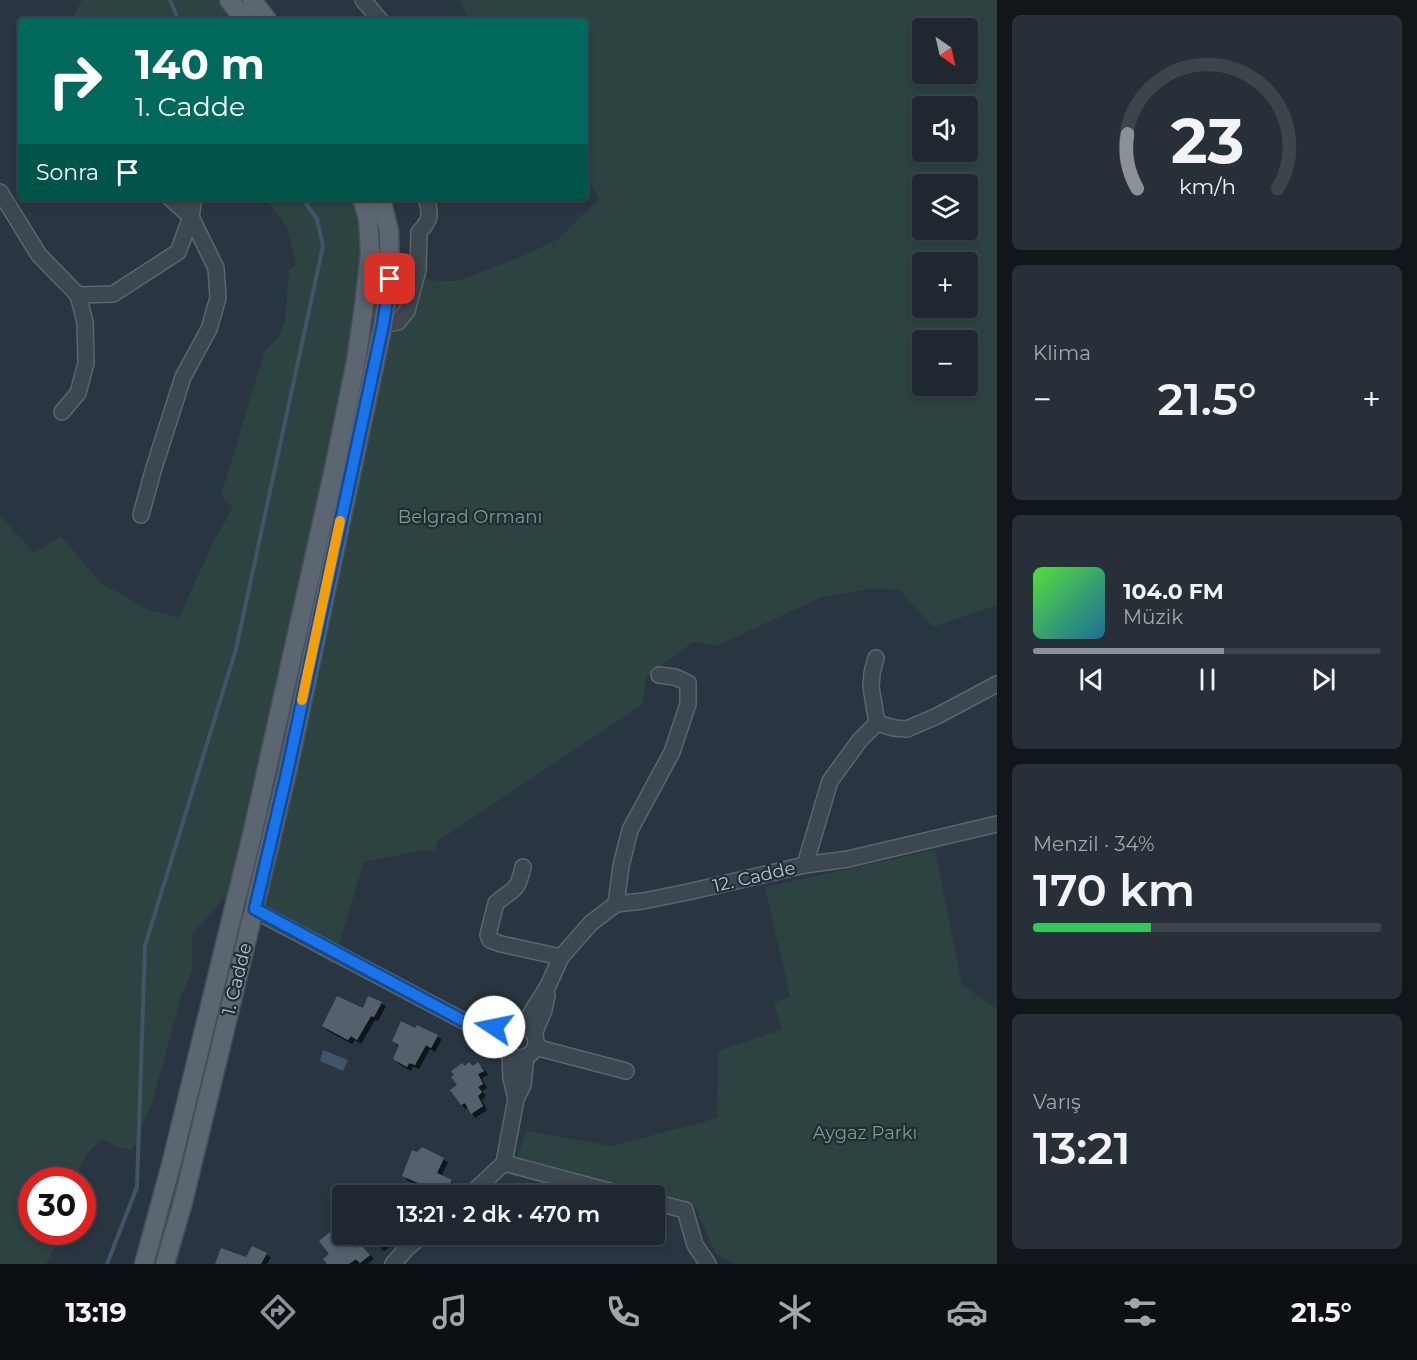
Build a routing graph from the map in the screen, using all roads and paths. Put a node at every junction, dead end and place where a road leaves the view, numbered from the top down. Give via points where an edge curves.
1 (229, 0) edge
2 (252, 0) edge
3 (363, 0) edge
4 (244, 18) edge
5 (266, 18) edge
6 (378, 18) edge
7 (0, 192) edge
8 (173, 201) edge
9 (194, 201) edge
10 (363, 201) edge
11 (382, 201) edge
12 (427, 201) edge
13 (192, 217) junction
14 (78, 295) junction
15 (362, 324) junction
16 (383, 325) junction
17 (62, 412) dead end
18 (141, 515) dead end
19 (876, 658) dead end
20 (659, 675) dead end
21 (997, 684) edge
22 (877, 723) junction
23 (997, 824) edge
24 (805, 865) junction
25 (523, 867) dead end
26 (237, 901) junction
27 (616, 904) junction
28 (255, 909) junction
29 (561, 957) junction
30 (477, 1028) junction
31 (526, 1038) junction
32 (507, 1052) junction
33 (626, 1071) dead end
34 (516, 1099) junction
35 (504, 1163) junction
36 (481, 1185) edge
37 (587, 1185) edge
38 (665, 1205) edge
39 (411, 1245) edge
40 (144, 1264) edge
41 (165, 1264) edge
42 (393, 1264) edge
43 (708, 1264) edge

1 - 4 main road
2 - 5 main road
3 - 6 street
7 - 14 street via 39,255
8 - 13 street
9 - 13 street
10 - 15 main road, 1. Cadde via 370,253
11 - 16 main road, 1. Cadde via 389,231 390,279
12 - 16 street via 428,218 419,232 418,270 406,311 398,322
13 - 14 street via 178,252 113,294
13 - 18 street via 216,268 218,298 209,329 183,377
14 - 17 street via 85,322 86,363 78,393
15 - 16 street
15 - 26 main road, 1. Cadde via 334,469
16 - 28 main road, 1. Cadde
19 - 22 street via 871,687
20 - 27 street via 688,683 688,704 672,752 630,830
21 - 22 street via 907,729
22 - 24 street via 830,781
23 - 24 street, 12. Cadde via 848,859
24 - 27 street, 12. Cadde
25 - 29 street via 518,886 496,903 490,940
26 - 28 street
26 - 40 main road, 1. Cadde
27 - 29 street, 12. Cadde via 591,922
28 - 30 street
28 - 41 main road, 1. Cadde
29 - 31 street, 12. Cadde via 548,986 544,1010
30 - 31 street via 494,1027
30 - 32 street via 487,1040
31 - 32 street via 518,1058
31 - 32 street via 504,1035
31 - 33 street
31 - 34 street via 523,1085
32 - 34 street
34 - 35 street
35 - 36 street
35 - 37 street
38 - 43 street via 685,1210 695,1245
39 - 42 street

